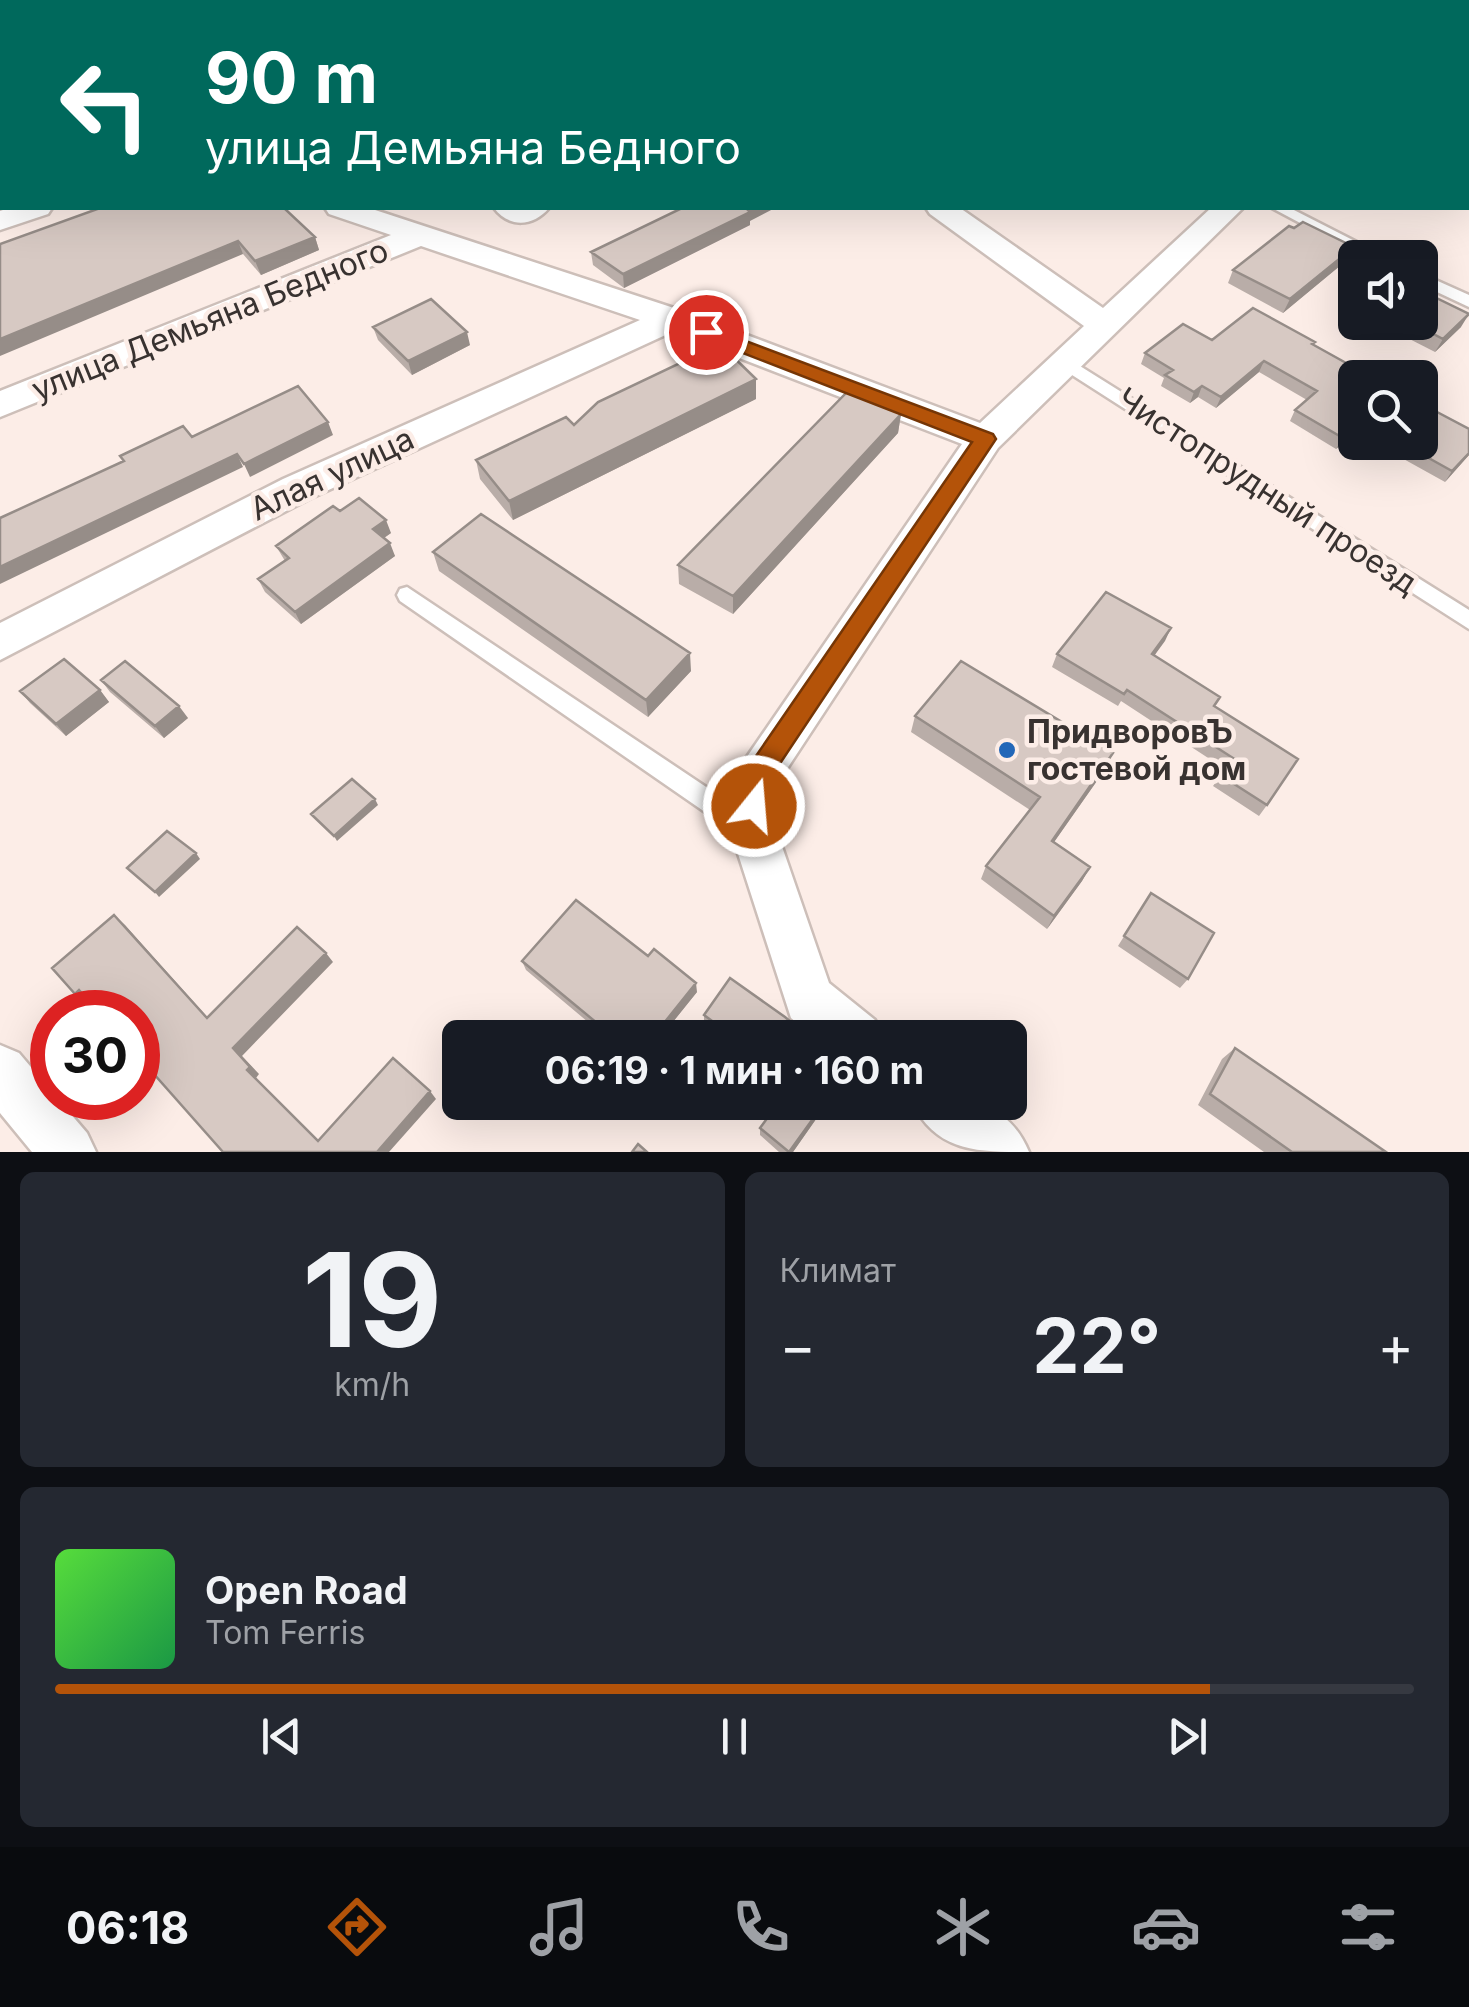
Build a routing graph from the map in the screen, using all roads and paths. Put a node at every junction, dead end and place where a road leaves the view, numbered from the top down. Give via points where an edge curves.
1 (31, 210) edge
2 (346, 210) edge
3 (945, 210) edge
4 (988, 210) edge
5 (1226, 210) edge
6 (1283, 210) edge
7 (0, 221) edge
8 (420, 234) junction
9 (1344, 240) edge
10 (1438, 287) edge
11 (1469, 302) edge
12 (1111, 318) junction
13 (671, 319) junction
14 (1064, 362) junction
15 (0, 405) edge
16 (986, 439) junction
17 (407, 595) dead end
18 (1469, 621) edge
19 (0, 643) edge
20 (754, 832) junction
21 (834, 1020) edge
22 (0, 1072) edge
23 (961, 1120) edge
24 (68, 1152) edge
25 (1001, 1152) edge

1 - 7 street
2 - 8 street, улица Демьяна Бедного
3 - 12 street
4 - 12 street
5 - 12 street
6 - 9 lane
8 - 13 street, улица Демьяна Бедного
8 - 15 street, улица Демьяна Бедного
10 - 11 lane
12 - 14 street
13 - 16 street, улица Демьяна Бедного
13 - 19 street, Алая улица via 296,489
14 - 16 street
14 - 18 lane, Чистопрудный проезд
16 - 20 street via 754,780
17 - 20 lane
20 - 21 street via 809,1000
22 - 24 street
23 - 25 street

